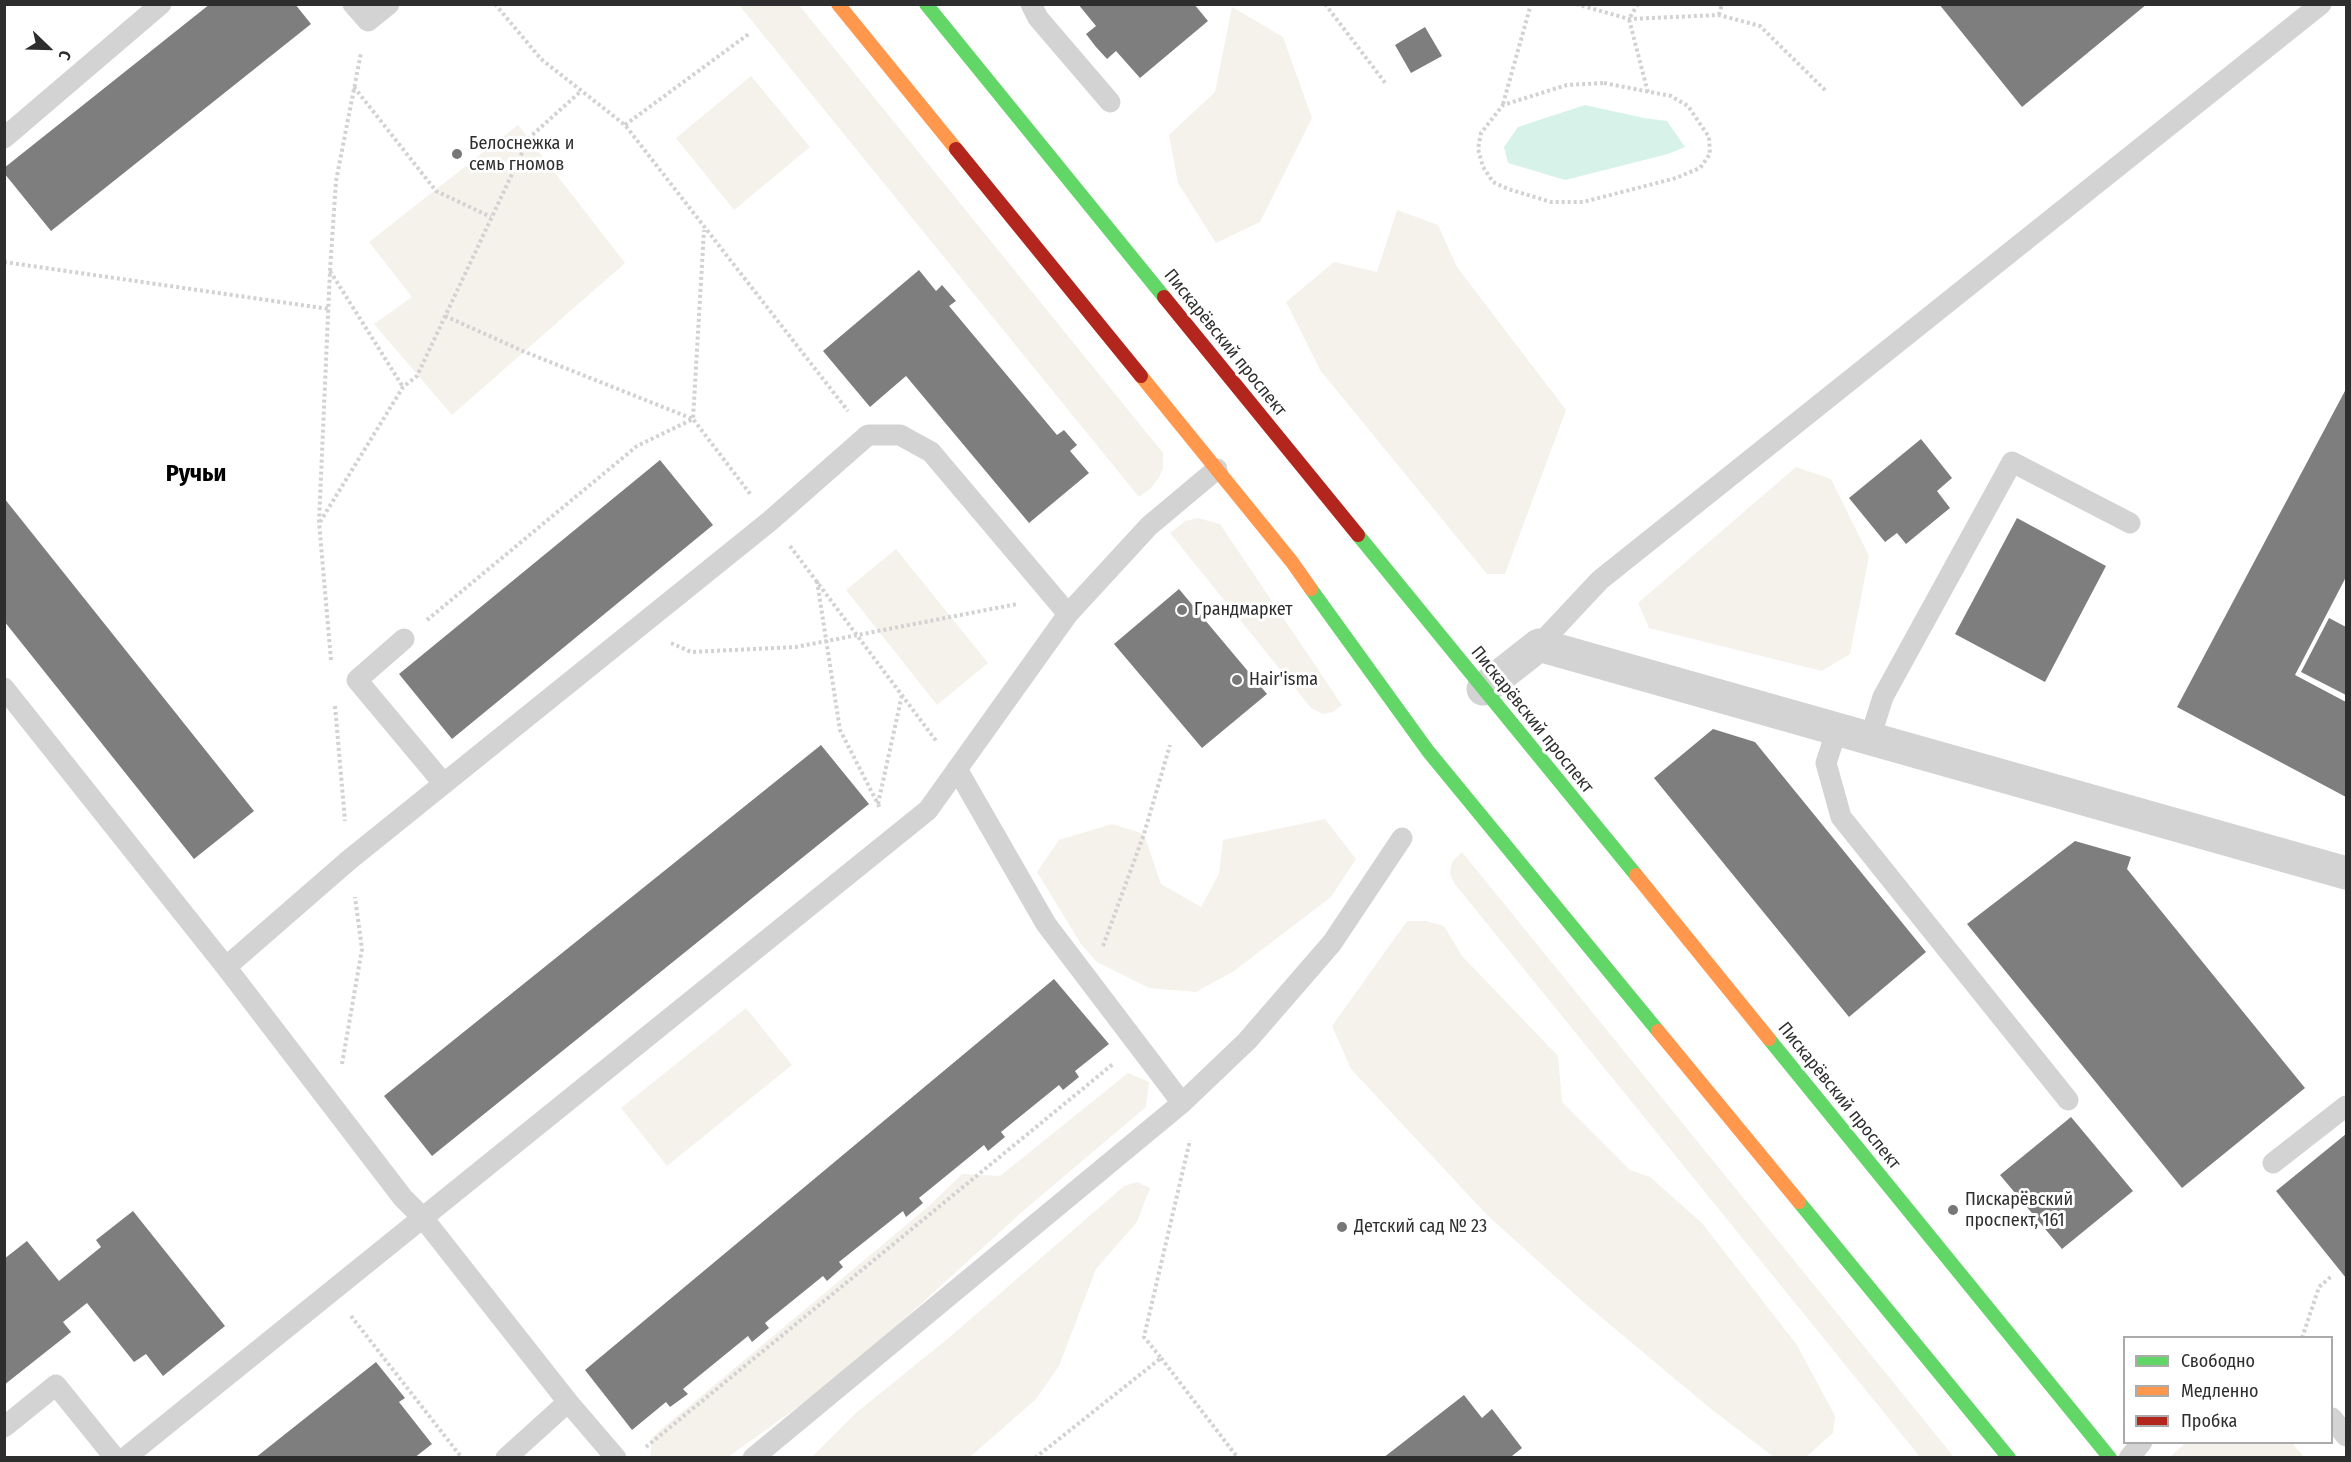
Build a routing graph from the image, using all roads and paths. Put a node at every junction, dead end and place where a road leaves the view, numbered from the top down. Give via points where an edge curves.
1 (161, 4) edge
2 (353, 4) edge
3 (389, 4) edge
4 (495, 4) edge
5 (838, 4) edge
6 (926, 4) edge
7 (1030, 4) edge
8 (1324, 4) edge
9 (1531, 4) edge
10 (1576, 4) edge
11 (1638, 4) edge
12 (1722, 4) edge
13 (2321, 4) edge
14 (1719, 15) junction
15 (1629, 20) junction
16 (368, 21) junction
17 (750, 33) dead end
18 (1386, 84) dead end
19 (354, 87) junction
20 (581, 91) junction
21 (1827, 92) dead end
22 (1648, 93) junction
23 (1110, 102) dead end
24 (1503, 105) junction
25 (625, 125) junction
26 (4, 138) edge
27 (491, 217) junction
28 (704, 229) junction
29 (4, 262) edge
30 (330, 270) junction
31 (329, 309) junction
32 (445, 316) junction
33 (403, 387) junction
34 (693, 419) junction
35 (867, 435) junction
36 (1217, 469) junction
37 (770, 521) junction
38 (319, 522) junction
39 (2130, 523) dead end
40 (817, 581) junction
41 (1053, 597) junction
42 (1068, 614) junction
43 (645, 621) junction
44 (858, 635) junction
45 (404, 639) joint
46 (826, 642) junction
47 (1539, 645) junction
48 (332, 662) dead end
49 (4, 688) edge
50 (1484, 689) junction
51 (903, 695) junction
52 (335, 697) dead end
53 (1837, 729) junction
54 (1870, 738) junction
55 (1170, 745) dead end
56 (957, 769) junction
57 (444, 784) junction
58 (878, 805) junction
59 (895, 837) junction
60 (1402, 838) dead end
61 (349, 860) junction
62 (2346, 873) edge
63 (226, 967) junction
64 (1090, 982) junction
65 (1137, 1045) junction
66 (1189, 1096) junction
67 (2068, 1100) dead end
68 (2346, 1106) edge
69 (334, 1109) junction
70 (2273, 1163) dead end
71 (423, 1218) junction
72 (2332, 1275) dead end
73 (332, 1291) junction
74 (2303, 1336) edge
75 (1161, 1359) junction
76 (568, 1402) junction
77 (2333, 1421) edge
78 (4, 1427) edge
79 (2346, 1437) edge
80 (2141, 1444) edge
81 (643, 1450) dead end
82 (115, 1458) edge
83 (125, 1458) edge
84 (462, 1458) edge
85 (506, 1458) edge
86 (616, 1458) edge
87 (753, 1458) edge
88 (1035, 1458) edge
89 (1238, 1458) edge
90 (2010, 1458) edge
91 (2110, 1458) edge
92 (2129, 1458) edge

1 - 26 lane
2 - 16 lane
3 - 16 lane
4 - 20 path via 541,58
5 - 36 main road
6 - 50 main road, Пискарёвский проспект
7 - 23 lane
8 - 18 path
9 - 24 path
10 - 15 path
11 - 15 path
12 - 14 path
13 - 47 lane via 1600,580
14 - 15 path
14 - 21 path via 1760,27
15 - 22 path
16 - 19 path
17 - 25 path
19 - 27 path via 436,191
19 - 30 path via 336,180
20 - 25 path
20 - 27 path via 529,138
22 - 24 path via 1604,83 1567,85
22 - 24 path via 1671,96 1688,106 1709,137 1710,154 1700,168 1676,178 1583,201 1551,202 1493,182 1478,149 1481,133
25 - 28 path
27 - 32 path
28 - 34 path
28 - 35 path
29 - 31 path
30 - 31 path
30 - 33 path
31 - 38 path
32 - 33 path via 417,376
32 - 34 path
33 - 38 path
34 - 37 path
34 - 45 path via 637,446
35 - 37 lane
35 - 41 lane via 900,435 932,452
36 - 42 lane via 1149,526
36 - 90 main road via 1293,562 1428,751
37 - 40 path
37 - 43 lane
38 - 48 path
39 - 54 lane via 2012,462 1883,697
40 - 44 path
40 - 46 path
41 - 42 lane
41 - 44 path
42 - 56 lane
43 - 46 path via 675,646 691,652
43 - 57 lane
44 - 46 path
44 - 51 path
45 - 57 lane via 357,680
46 - 58 path via 840,730
47 - 50 street
47 - 53 street
49 - 63 lane
50 - 91 main road, Пискарёвский проспект
51 - 56 path
51 - 58 path
52 - 61 path
53 - 54 street
53 - 67 lane via 1826,763 1840,817
54 - 62 street
55 - 64 path via 1144,834
56 - 59 lane via 928,810
56 - 64 lane via 1046,924
57 - 61 lane
58 - 59 path
59 - 71 lane
60 - 66 lane via 1332,943 1247,1041
61 - 63 lane
61 - 69 path via 362,949
63 - 69 lane
64 - 65 lane
65 - 66 lane
65 - 81 path
66 - 75 path via 1196,1113 1144,1336
66 - 87 lane
68 - 70 lane
69 - 71 lane
71 - 73 lane
71 - 76 lane
72 - 74 path via 2319,1287
73 - 83 lane
73 - 84 path
75 - 88 path
75 - 89 path
76 - 85 lane
76 - 86 lane
77 - 79 lane
78 - 82 lane via 56,1385
80 - 92 lane

